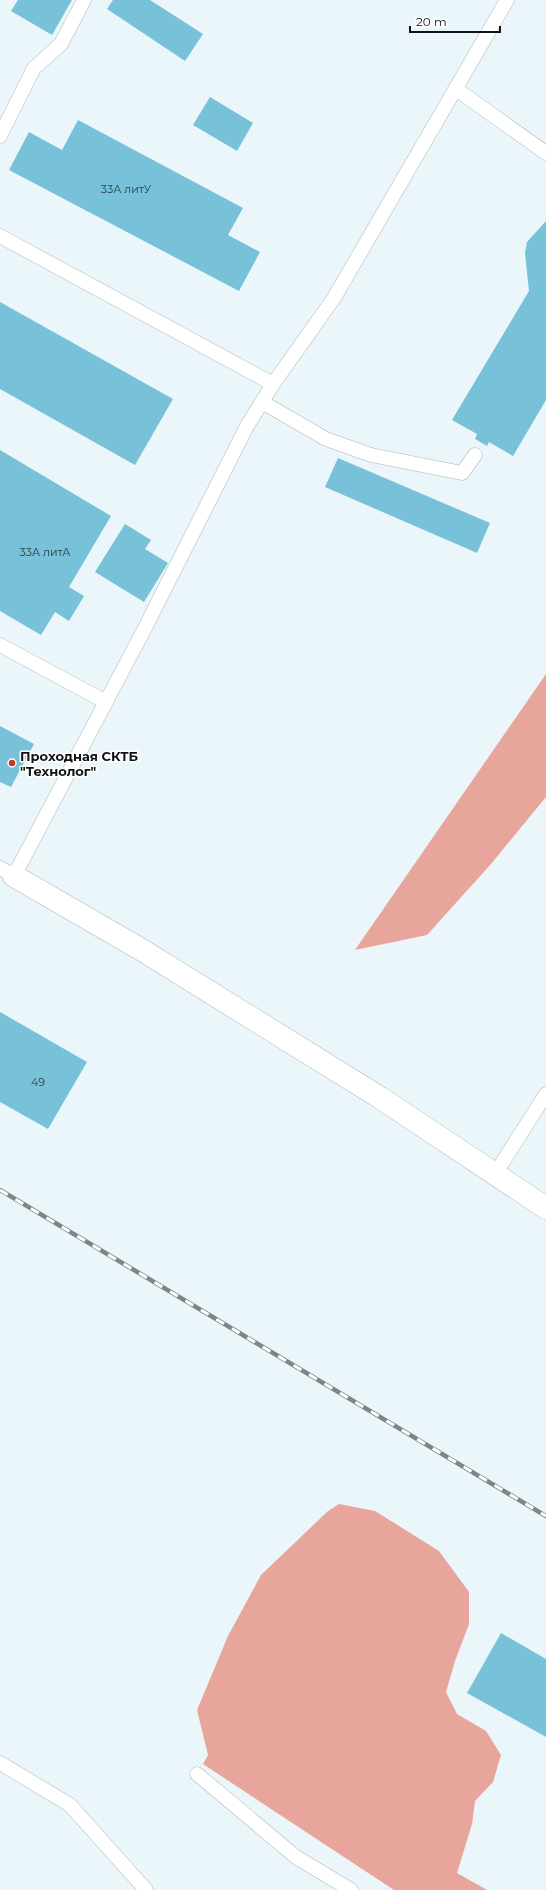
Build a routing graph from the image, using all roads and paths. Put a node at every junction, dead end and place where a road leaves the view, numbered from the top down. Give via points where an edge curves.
1 (84, 0) edge
2 (507, 0) edge
3 (456, 89) junction
4 (0, 136) edge
5 (546, 154) edge
6 (2, 240) edge
7 (273, 384) junction
8 (262, 402) junction
9 (475, 455) dead end
10 (0, 645) edge
11 (106, 702) junction
12 (7, 872) edge
13 (546, 1094) edge
14 (495, 1174) junction
15 (546, 1208) edge
16 (0, 1763) edge
17 (198, 1774) dead end
18 (146, 1890) edge
19 (351, 1890) edge

1 - 4 lane via 61,44 34,68
2 - 3 lane
3 - 5 lane
3 - 7 lane via 334,298
6 - 7 lane
7 - 8 lane
8 - 9 lane via 326,439 371,455 462,473
8 - 11 lane
10 - 11 lane
11 - 12 lane
12 - 14 street via 149,954 379,1097
13 - 14 lane
14 - 15 street
16 - 18 lane via 70,1805
17 - 19 lane via 296,1857

